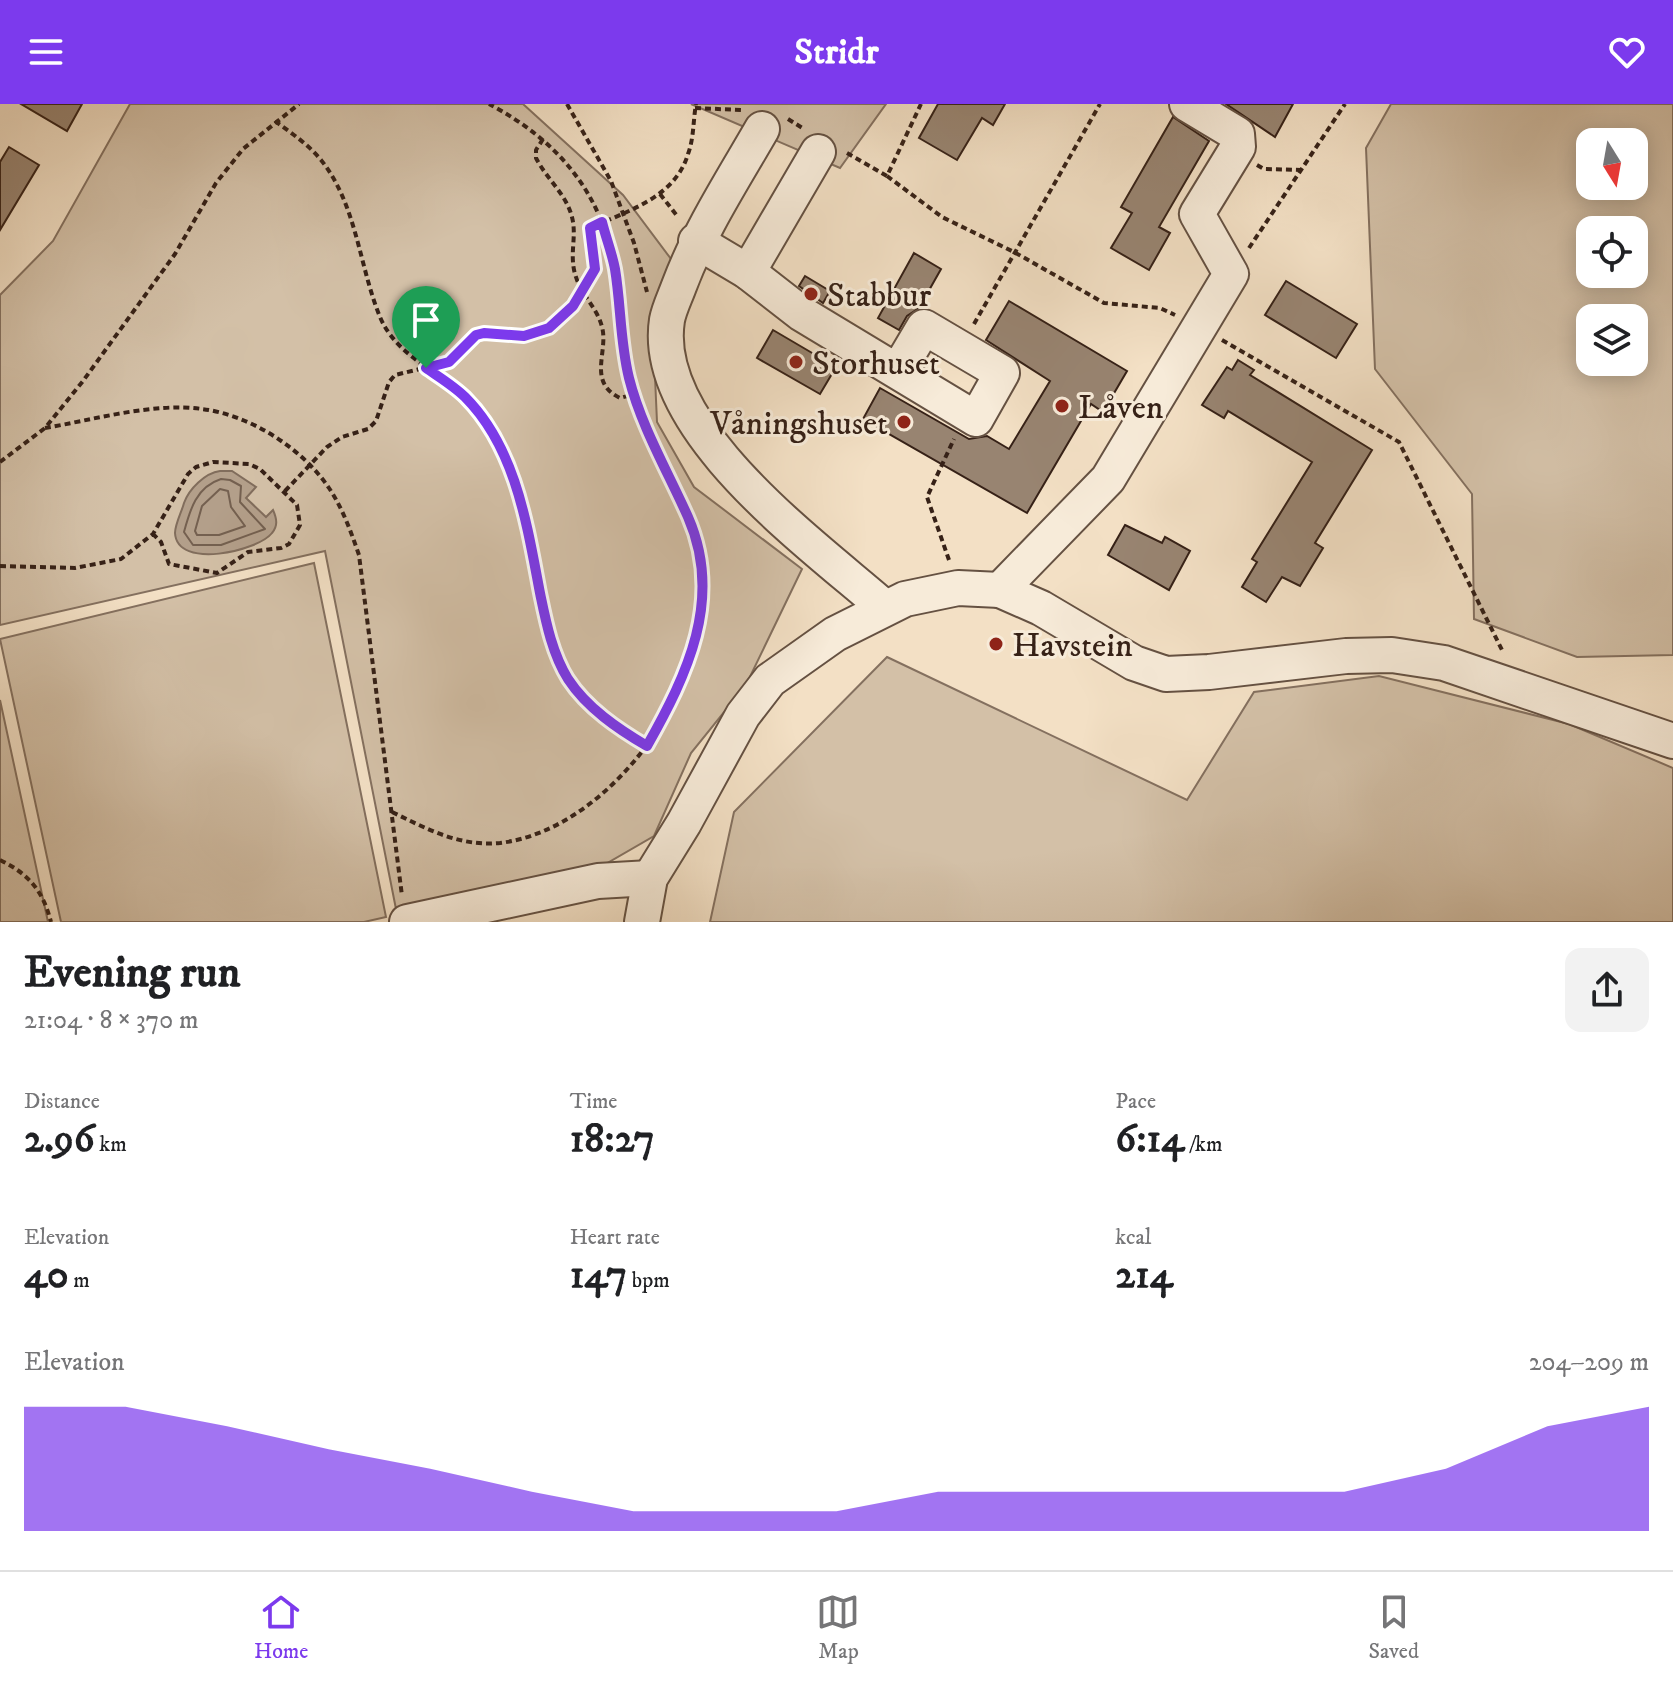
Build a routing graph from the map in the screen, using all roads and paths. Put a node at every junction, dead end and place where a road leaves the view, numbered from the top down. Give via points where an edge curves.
1 (299, 104) edge
2 (489, 104) edge
3 (567, 104) edge
4 (696, 104) edge
5 (1187, 104) edge
6 (1345, 104) edge
7 (275, 121) junction
8 (762, 129) dead end
9 (543, 139) junction
10 (1235, 150) junction
11 (818, 152) dead end
12 (1301, 170) junction
13 (887, 176) dead end
14 (624, 214) junction
15 (602, 222) junction
16 (696, 241) junction
17 (748, 272) junction
18 (1231, 274) junction
19 (582, 289) junction
20 (650, 302) dead end
21 (1199, 327) junction
22 (426, 368) junction
23 (898, 371) dead end
24 (635, 394) junction
25 (45, 428) junction
26 (0, 462) edge
27 (310, 465) junction
28 (285, 491) junction
29 (153, 534) junction
30 (0, 566) edge
31 (1000, 590) junction
32 (884, 607) junction
33 (1521, 688) junction
34 (1673, 741) edge
35 (647, 746) junction
36 (392, 812) junction
37 (0, 860) edge
38 (650, 878) junction
39 (405, 914) edge
40 (51, 922) edge
41 (642, 922) edge

1 - 7 path
2 - 9 path
3 - 14 path
4 - 14 path via 688,158 675,178 660,194
5 - 10 street via 1237,134
6 - 12 path
7 - 22 path via 322,161 355,230 380,317 404,351
7 - 25 path via 216,183 127,323
8 - 16 street
9 - 15 path via 579,179
9 - 19 path via 536,158 568,204 574,224 570,251
10 - 12 path via 1264,169
10 - 18 street via 1197,214
11 - 17 street
12 - 18 path
13 - 21 path via 942,217 1104,303 1160,308
14 - 15 path
14 - 20 path
15 - 19 path via 590,228 595,269
15 - 24 path via 615,268
16 - 17 street
16 - 32 street via 668,317 665,347 697,425 753,494
17 - 23 street via 802,314
18 - 21 street
19 - 22 path via 573,306 549,328 524,336 476,335 449,362
19 - 24 path via 599,317 600,372 606,386 620,398
21 - 31 street via 1108,479
21 - 33 path via 1399,442
22 - 27 path via 395,375 376,421 342,437
22 - 35 path via 463,395 495,435 519,495 549,633 568,679 620,730
24 - 35 path via 690,522 703,568 701,627 692,656
25 - 26 path
25 - 27 path via 149,410 201,408 240,418
27 - 28 path
27 - 36 path via 340,508 359,555
28 - 29 path via 249,464 203,463 188,474
28 - 29 path via 300,513 300,525 289,544 248,552 217,573 169,564
29 - 30 path via 121,559 99,565
31 - 32 street via 958,588
31 - 33 street via 1134,663 1166,674 1209,672 1347,640
32 - 38 street via 770,680 743,715
33 - 34 street
35 - 36 path via 599,797 569,818 502,843 466,843
36 - 39 path
37 - 40 path via 36,885
38 - 39 street via 598,881
38 - 41 street

